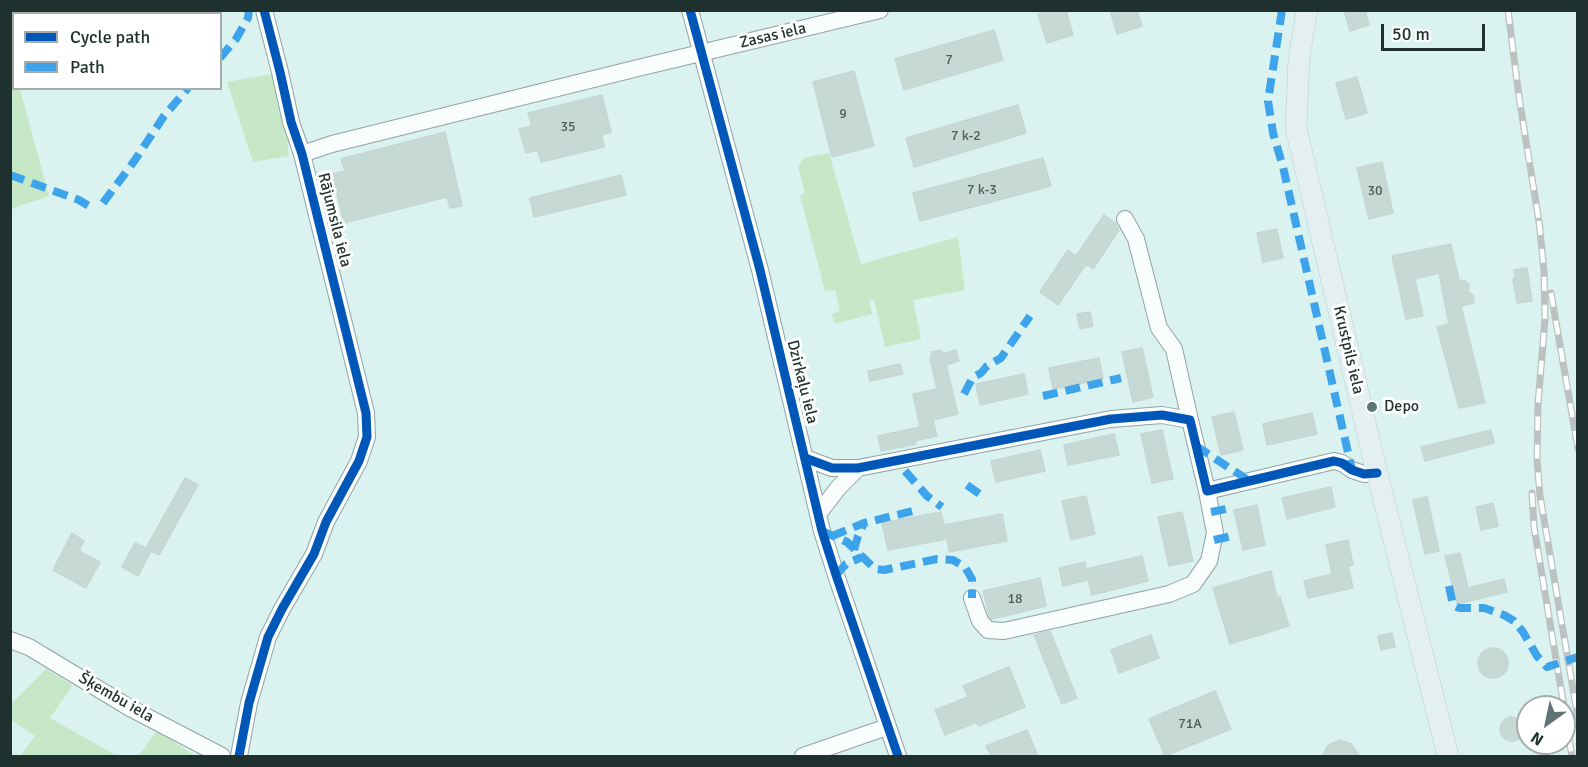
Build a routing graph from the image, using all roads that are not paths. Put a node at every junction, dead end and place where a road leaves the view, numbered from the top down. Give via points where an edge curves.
1 (264, 10) edge
2 (690, 10) edge
3 (880, 10) edge
4 (1307, 10) edge
5 (701, 53) junction
6 (302, 154) junction
7 (1125, 219) dead end
8 (1190, 420) junction
9 (806, 458) junction
10 (858, 468) junction
11 (1377, 473) junction
12 (1207, 491) junction
13 (818, 514) junction
14 (972, 598) dead end
15 (10, 640) edge
16 (887, 727) junction
17 (222, 756) edge
18 (239, 756) edge
19 (803, 756) edge
20 (898, 756) edge
21 (1448, 756) edge

1 - 6 street, Rājumsila iela
2 - 5 street, Dzirkaļu iela
3 - 5 street, Zasas iela
4 - 11 main road, Krustpils iela via 1299,58 1296,128
5 - 6 street, Zasas iela
5 - 9 street, Dzirkaļu iela
6 - 18 street, Rājumsila iela via 366,413 367,437 314,554 268,637
7 - 8 street via 1136,239 1159,328 1174,349
8 - 10 street via 1162,415 1111,419
8 - 12 street
9 - 10 street via 832,468
9 - 13 street, Dzirkaļu iela
10 - 13 street
11 - 12 street via 1364,474 1331,461
11 - 21 main road, Krustpils iela
12 - 14 street via 1215,533 1209,561 1193,584 1169,594 1004,631 988,630 980,621
13 - 16 street, Dzirkaļu iela
15 - 17 street, Šķembu iela
16 - 19 street
16 - 20 street, Dzirkaļu iela

